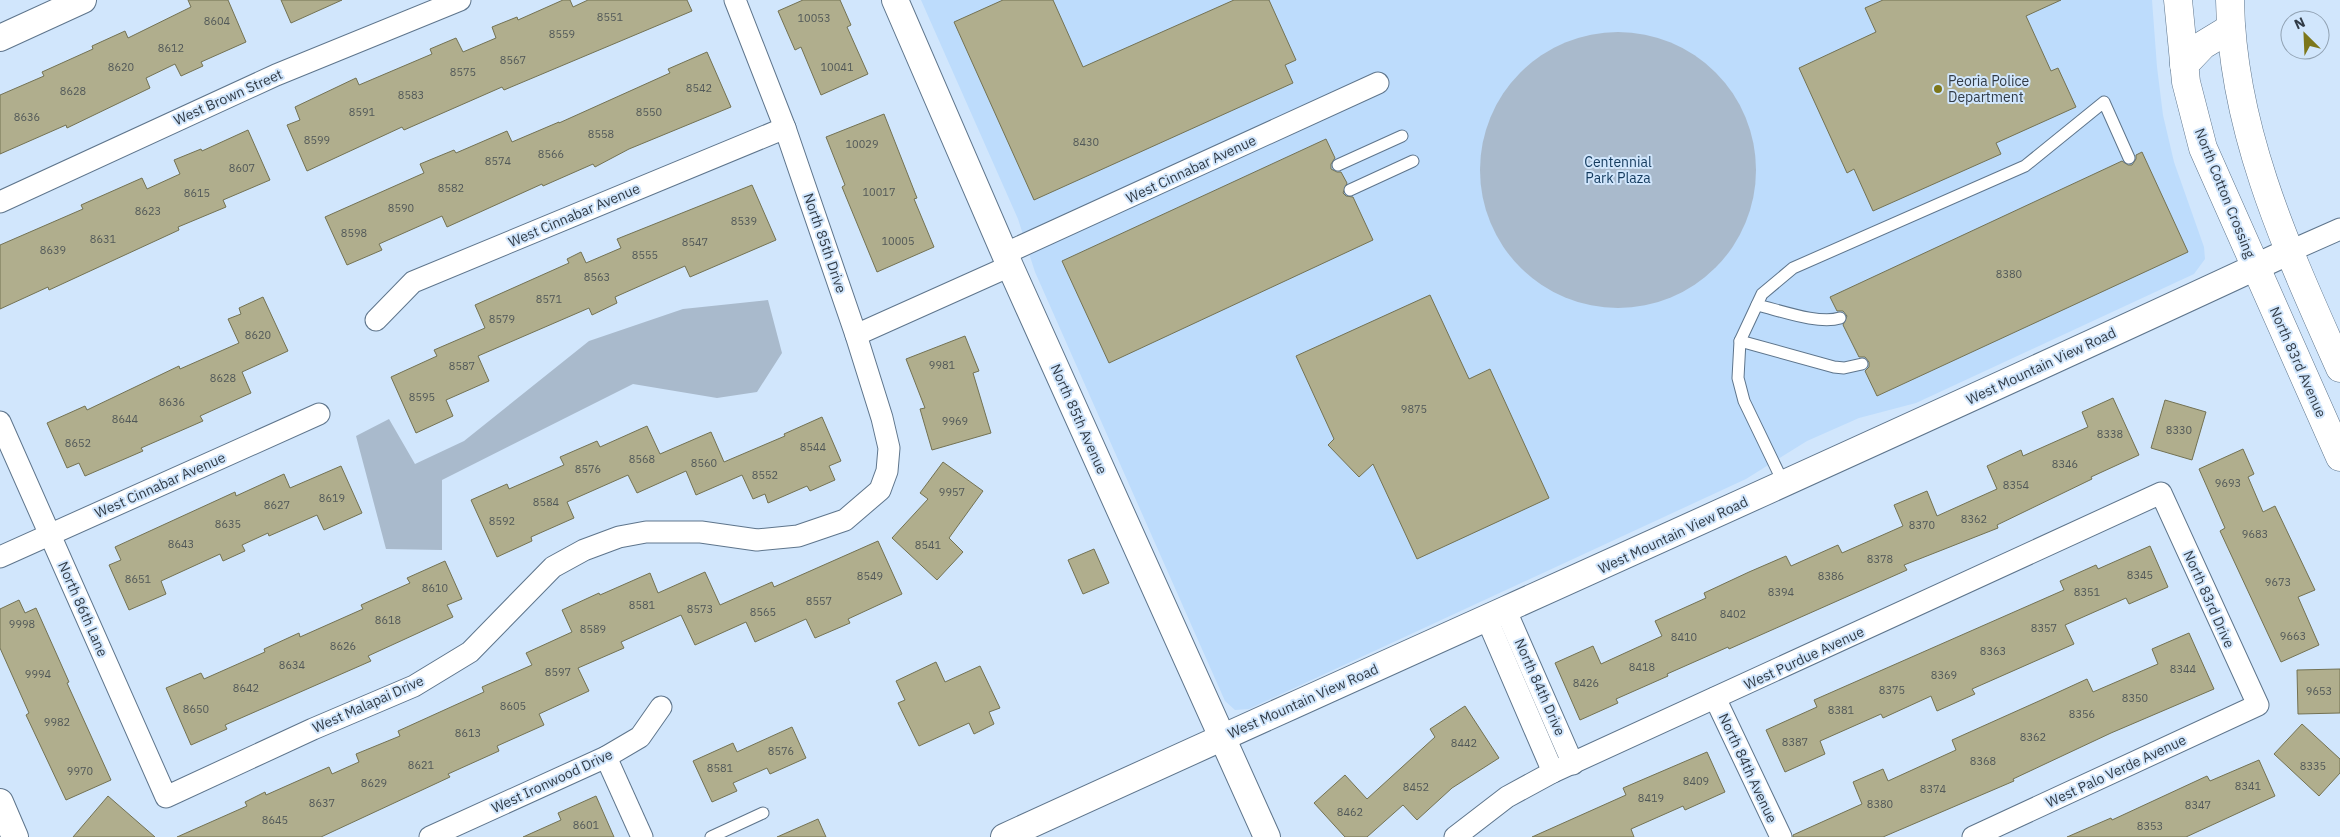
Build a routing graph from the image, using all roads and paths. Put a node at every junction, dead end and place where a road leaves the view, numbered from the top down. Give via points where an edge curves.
1 (83, 0) edge
2 (460, 0) edge
3 (735, 0) edge
4 (895, 0) edge
5 (2178, 0) edge
6 (2230, 0) edge
7 (2231, 28) junction
8 (0, 38) edge
9 (2184, 65) junction
10 (1378, 83) dead end
11 (785, 128) junction
12 (1402, 136) dead end
13 (2129, 158) dead end
14 (1413, 161) dead end
15 (1338, 164) dead end
16 (1350, 190) dead end
17 (0, 202) edge
18 (2340, 228) edge
19 (2288, 252) junction
20 (1007, 260) junction
21 (2255, 268) junction
22 (1757, 305) junction
23 (1840, 318) dead end
24 (376, 320) dead end
25 (856, 335) junction
26 (1740, 341) junction
27 (1862, 364) dead end
28 (2340, 368) edge
29 (319, 414) dead end
30 (0, 422) edge
31 (2340, 457) edge
32 (1784, 484) junction
33 (880, 490) joint
34 (2161, 493) joint
35 (50, 534) junction
36 (0, 557) edge
37 (1496, 615) junction
38 (1532, 671) junction
39 (1513, 680) junction
40 (1715, 698) junction
41 (2258, 705) joint
42 (661, 707) dead end
43 (1223, 736) junction
44 (606, 757) junction
45 (1573, 764) junction
46 (1553, 772) junction
47 (166, 797) joint
48 (0, 802) edge
49 (763, 813) dead end
50 (1976, 836) edge
51 (15, 837) edge
52 (430, 837) edge
53 (642, 837) edge
54 (711, 837) edge
55 (1004, 837) edge
56 (1267, 837) edge
57 (1455, 837) edge
58 (1781, 837) edge

1 - 8 street
2 - 17 street, West Brown Street via 267,79
3 - 11 street, North 85th Drive
4 - 20 street, North 85th Avenue
5 - 9 main road, North Cotton Crossing
6 - 7 main road
7 - 9 main road via 2203,45
7 - 19 main road via 2236,76 2248,132
9 - 21 main road, North Cotton Crossing via 2203,148
10 - 20 street, West Cinnabar Avenue
11 - 24 street, West Cinnabar Avenue via 413,282
11 - 25 street, North 85th Drive
12 - 15 lane
13 - 22 lane via 2104,102 2026,166 1793,268 1762,294
14 - 16 lane
18 - 19 street, West Mountain View Road
19 - 21 street, West Mountain View Road
19 - 28 main road
20 - 25 street, West Cinnabar Avenue
20 - 43 street, North 85th Avenue
21 - 31 main road, North 83rd Avenue
21 - 32 street, West Mountain View Road
22 - 23 lane via 1814,318
22 - 26 lane
25 - 33 street, North 85th Drive via 889,448
26 - 27 lane via 1834,367
26 - 32 lane via 1738,378 1744,401
29 - 35 street, West Cinnabar Avenue
30 - 35 street, North 86th Lane
32 - 37 street, West Mountain View Road
33 - 47 street, West Malapai Drive via 845,520 798,536 757,540 701,532 646,532 618,537 584,550 554,567 470,652 414,686
34 - 40 street, West Purdue Avenue
34 - 41 street, North 83rd Drive
35 - 36 street, West Cinnabar Avenue
35 - 47 street, North 86th Lane
37 - 38 street, North 84th Drive
37 - 39 street, North 84th Drive
37 - 43 street, West Mountain View Road
38 - 39 lane
38 - 45 street, North 84th Drive
39 - 46 street, North 84th Drive
40 - 45 street, West Purdue Avenue
40 - 58 street, North 84th Avenue
41 - 50 street, West Palo Verde Avenue
42 - 44 street, West Ironwood Drive via 640,736
43 - 55 street, West Mountain View Road
43 - 56 street, North 85th Avenue
44 - 52 street, West Ironwood Drive
44 - 53 street
45 - 46 street, West Purdue Avenue
46 - 57 street, West Purdue Avenue via 1506,797
48 - 51 street
49 - 54 lane

